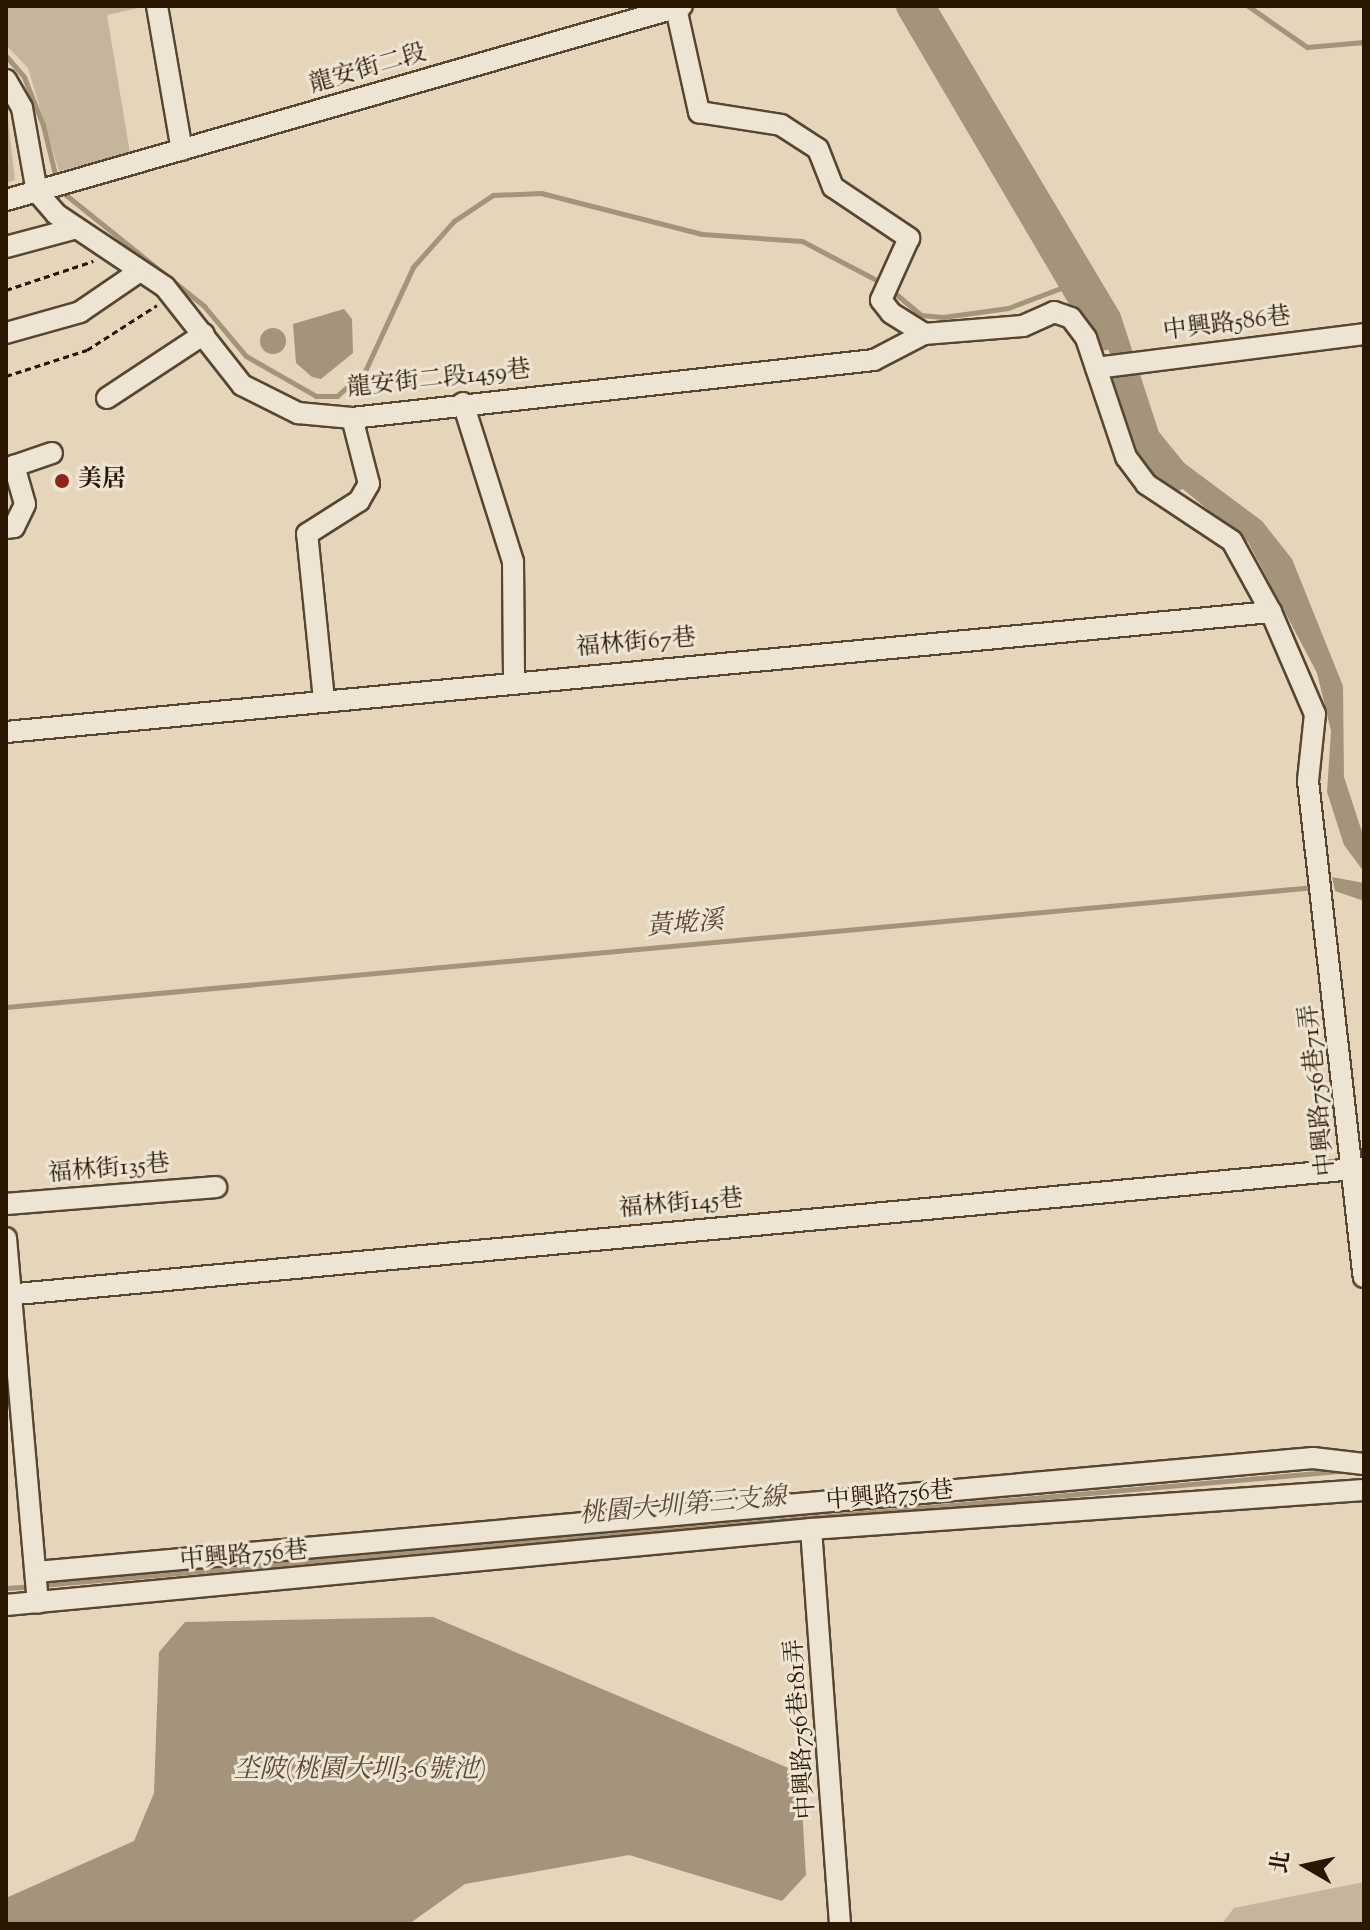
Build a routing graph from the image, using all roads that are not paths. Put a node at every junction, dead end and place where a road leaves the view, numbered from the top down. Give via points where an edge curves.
1 (157, 6) edge
2 (679, 7) edge
3 (6, 80) edge
4 (182, 150) junction
5 (37, 192) junction
6 (6, 200) edge
7 (77, 228) junction
8 (6, 247) edge
9 (140, 271) junction
10 (6, 333) edge
11 (204, 334) junction
12 (924, 334) junction
13 (1364, 334) edge
14 (1096, 368) junction
15 (107, 398) dead end
16 (463, 403) junction
17 (352, 418) junction
18 (52, 453) dead end
19 (6, 528) edge
20 (1271, 612) junction
21 (514, 682) junction
22 (324, 700) junction
23 (6, 732) edge
24 (1359, 1167) edge
25 (216, 1187) dead end
26 (6, 1204) edge
27 (6, 1238) edge
28 (1364, 1277) edge
29 (9, 1295) edge
30 (1364, 1464) edge
31 (1364, 1490) edge
32 (811, 1529) junction
33 (36, 1572) junction
34 (38, 1603) junction
35 (6, 1605) edge
36 (840, 1924) edge

1 - 4 street
2 - 4 street, 龍安街二段
2 - 12 street via 699,112 781,125 818,149 833,187 909,238 881,300
3 - 5 street via 22,108
4 - 5 street, 龍安街二段
5 - 6 street
5 - 7 street, 龍安街二段1459巷
7 - 8 street
7 - 9 street, 龍安街二段1459巷
9 - 10 street via 80,312
9 - 11 street, 龍安街二段1459巷 via 165,287
11 - 15 street
11 - 17 street, 龍安街二段1459巷 via 242,385 298,413
12 - 14 street, 中興路756巷71弄 via 1023,326 1054,312 1071,318 1086,338
12 - 16 street, 龍安街二段1459巷 via 874,360
13 - 14 street, 中興路586巷
14 - 20 street, 中興路756巷71弄 via 1126,457 1146,484 1232,541
16 - 17 street, 龍安街二段1459巷
16 - 21 street via 513,562
17 - 22 street via 369,484 359,501 307,534
18 - 19 street via 14,466 25,504 14,527
20 - 21 street, 福林街67巷
20 - 24 street, 中興路756巷71弄 via 1315,714 1308,781
21 - 22 street, 福林街67巷
22 - 23 street, 福林街67巷
24 - 28 street, 中興路756巷71弄
24 - 29 street, 福林街145巷
25 - 26 street, 福林街135巷
27 - 29 street
29 - 33 street
30 - 33 street via 1313,1458
31 - 32 street, 中興路756巷
32 - 34 street, 中興路756巷
32 - 36 street, 中興路756巷181弄
33 - 34 street
34 - 35 street, 中興路756巷

